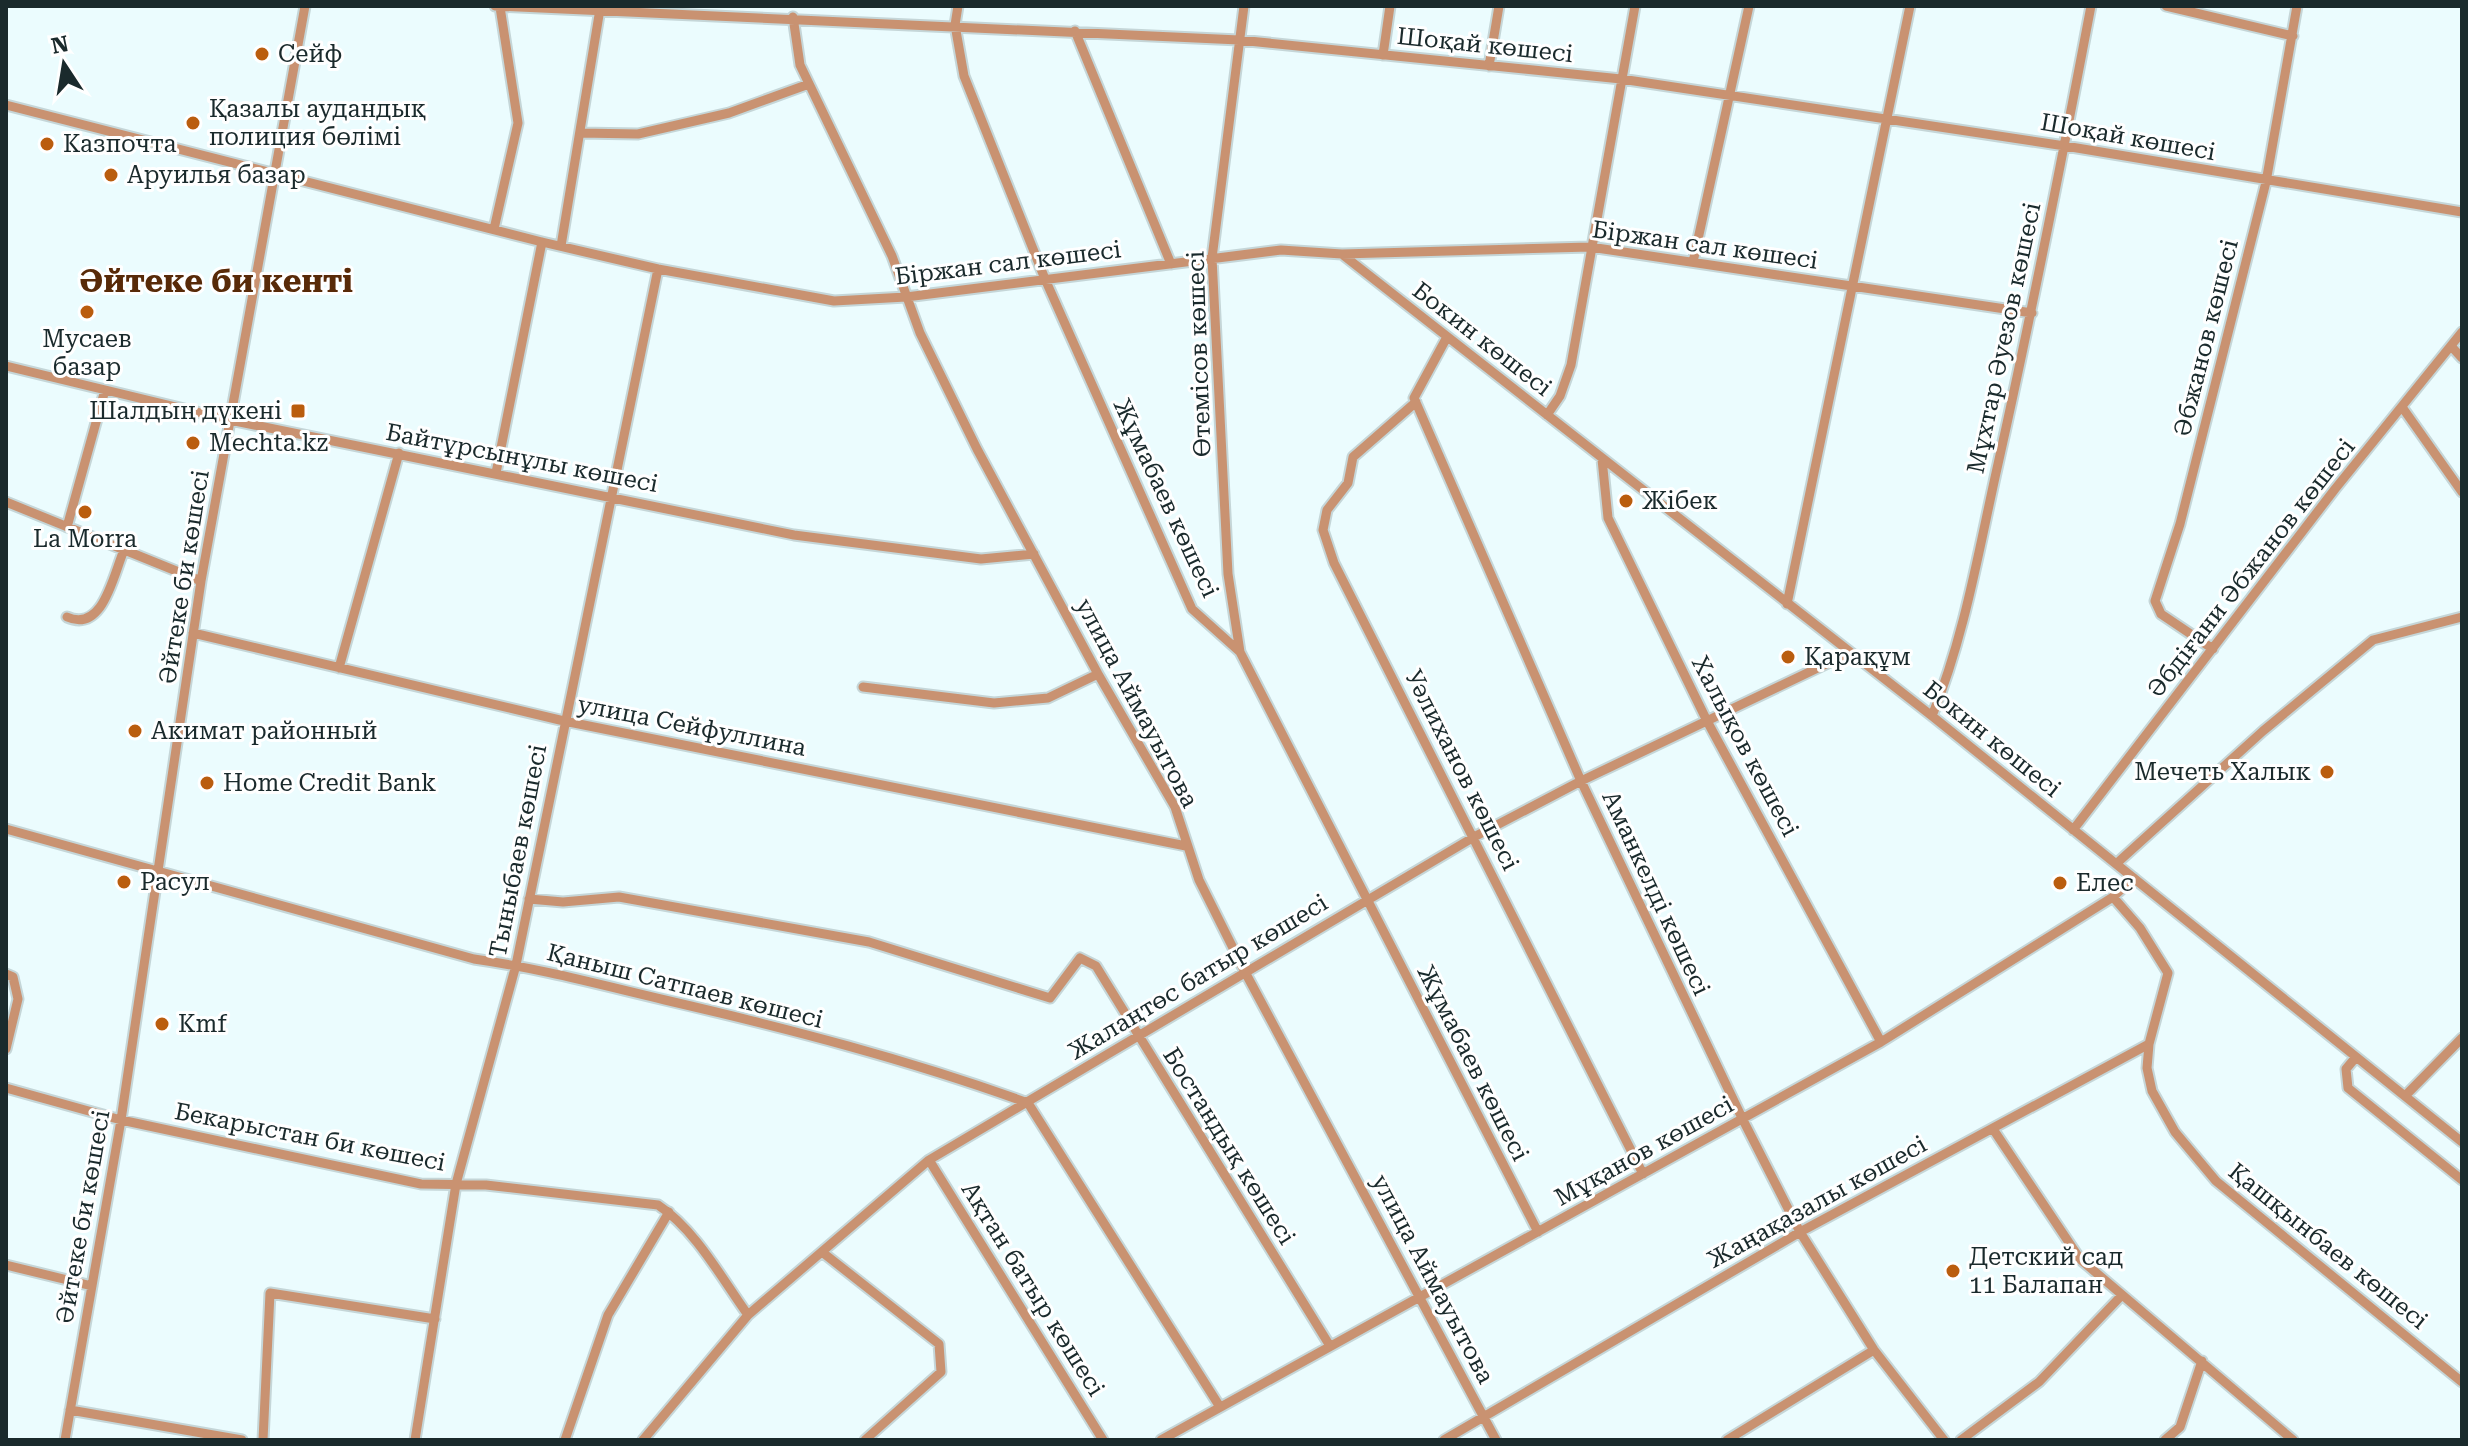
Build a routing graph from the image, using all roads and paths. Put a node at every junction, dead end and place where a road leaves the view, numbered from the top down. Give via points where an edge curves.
1 (305, 6) edge
2 (498, 6) edge
3 (958, 6) edge
4 (1244, 6) edge
5 (1390, 6) edge
6 (1499, 6) edge
7 (1635, 6) edge
8 (1749, 6) edge
9 (1910, 6) edge
10 (2091, 6) edge
11 (2166, 6) edge
12 (2297, 6) edge
13 (600, 9) junction
14 (793, 17) junction
15 (955, 25) junction
16 (1075, 31) junction
17 (2293, 36) junction
18 (1239, 40) junction
19 (1383, 55) junction
20 (1489, 66) junction
21 (1621, 79) junction
22 (809, 84) junction
23 (1730, 96) junction
24 (6, 105) edge
25 (1885, 119) junction
26 (580, 133) junction
27 (2065, 146) junction
28 (274, 171) junction
29 (2266, 182) junction
30 (2462, 212) edge
31 (494, 229) junction
32 (542, 242) junction
33 (561, 246) junction
34 (1590, 247) junction
35 (1342, 254) junction
36 (1212, 258) junction
37 (1693, 262) junction
38 (1171, 264) junction
39 (658, 269) junction
40 (1045, 279) junction
41 (1853, 286) junction
42 (906, 297) junction
43 (2032, 313) junction
44 (2462, 332) edge
45 (1447, 337) junction
46 (2451, 346) junction
47 (2462, 358) edge
48 (6, 366) edge
49 (105, 390) junction
50 (1416, 402) junction
51 (2402, 407) junction
52 (1547, 415) junction
53 (230, 420) junction
54 (399, 453) junction
55 (1602, 459) junction
56 (496, 473) junction
57 (2462, 492) edge
58 (611, 496) junction
59 (6, 502) edge
60 (67, 527) junction
61 (124, 550) junction
62 (1034, 554) junction
63 (201, 581) junction
64 (1787, 604) junction
65 (67, 617) dead end
66 (2462, 617) edge
67 (193, 633) junction
68 (2213, 649) junction
69 (1240, 652) junction
70 (1849, 653) junction
71 (339, 668) junction
72 (1098, 674) junction
73 (863, 687) dead end
74 (1932, 716) junction
75 (564, 721) junction
76 (1707, 721) junction
77 (1581, 781) junction
78 (6, 829) edge
79 (2073, 830) junction
80 (1474, 837) junction
81 (1186, 846) junction
82 (2116, 864) junction
83 (160, 869) junction
84 (2134, 878) junction
85 (2113, 897) junction
86 (529, 899) junction
87 (1366, 900) junction
88 (516, 965) junction
89 (1245, 972) junction
90 (6, 974) edge
91 (1136, 1034) junction
92 (2462, 1038) edge
93 (1881, 1042) junction
94 (2149, 1044) junction
95 (6, 1049) edge
96 (2356, 1057) junction
97 (6, 1088) edge
98 (2405, 1096) junction
99 (1028, 1103) junction
100 (121, 1120) junction
101 (1743, 1120) junction
102 (1993, 1129) junction
103 (2462, 1142) edge
104 (929, 1160) junction
105 (1643, 1174) junction
106 (2462, 1180) edge
107 (456, 1184) junction
108 (669, 1212) junction
109 (1538, 1232) junction
110 (1800, 1232) junction
111 (822, 1252) junction
112 (6, 1265) edge
113 (92, 1286) junction
114 (2122, 1295) junction
115 (1421, 1296) junction
116 (748, 1315) junction
117 (435, 1319) junction
118 (1330, 1346) junction
119 (1874, 1350) junction
120 (2202, 1361) junction
121 (2462, 1382) edge
122 (1220, 1407) junction
123 (70, 1410) junction
124 (1483, 1416) junction
125 (65, 1440) edge
126 (242, 1440) edge
127 (263, 1440) edge
128 (415, 1440) edge
129 (565, 1440) edge
130 (643, 1440) edge
131 (865, 1440) edge
132 (1103, 1440) edge
133 (1161, 1440) edge
134 (1444, 1440) edge
135 (1496, 1440) edge
136 (1727, 1440) edge
137 (1944, 1440) edge
138 (1961, 1440) edge
139 (2165, 1440) edge
140 (2293, 1440) edge

1 - 28 street, Әйтеке би көшесі
2 - 13 street, Шоқай көшесі
2 - 31 street via 518,123
3 - 15 street, Жұмабаев көшесі
4 - 18 street, Өтемісов көшесі
5 - 19 street
6 - 20 street
7 - 21 street
8 - 23 street
9 - 25 street
10 - 27 street, Мұхтар Әуезов көшесі
11 - 17 street
12 - 17 street, Әбжанов көшесі
13 - 14 street, Шоқай көшесі
13 - 26 street
14 - 15 street, Шоқай көшесі
14 - 22 street, улица Аймауытова via 794,42
15 - 16 street, Шоқай көшесі
15 - 40 street, Жұмабаев көшесі via 964,76
16 - 18 street, Шоқай көшесі
16 - 38 street
17 - 29 street, Әбжанов көшесі
18 - 19 street, Шоқай көшесі
18 - 36 street, Өтемісов көшесі
19 - 20 street, Шоқай көшесі
20 - 21 street, Шоқай көшесі
21 - 23 street, Шоқай көшесі
21 - 34 street
22 - 26 street via 729,113 638,134
22 - 42 street, улица Аймауытова via 892,256
23 - 25 street, Шоқай көшесі
23 - 37 street
24 - 28 street, Біржан сал көшесі
25 - 27 street, Шоқай көшесі
25 - 41 street
26 - 33 street
27 - 29 street, Шоқай көшесі
27 - 43 street, Мұхтар Әуезов көшесі
28 - 31 street, Біржан сал көшесі
28 - 53 street, Әйтеке би көшесі
29 - 30 street, Шоқай көшесі
29 - 68 street, Әбжанов көшесі via 2180,524 2155,601 2161,614
31 - 32 street, Біржан сал көшесі
32 - 33 street, Біржан сал көшесі
32 - 56 street
33 - 39 street, Біржан сал көшесі
34 - 35 street, Біржан сал көшесі
34 - 37 street, Біржан сал көшесі
34 - 52 street via 1571,365
35 - 36 street, Біржан сал көшесі via 1281,250
35 - 45 street, Бокин көшесі
36 - 38 street, Біржан сал көшесі
36 - 69 street, Өтемісов көшесі via 1228,574
37 - 41 street, Біржан сал көшесі
38 - 40 street, Біржан сал көшесі
39 - 42 street, Біржан сал көшесі via 834,301
39 - 58 street, Тыныбаев көшесі
40 - 42 street, Біржан сал көшесі
40 - 69 street, Жұмабаев көшесі via 1192,609
41 - 43 street, Біржан сал көшесі
41 - 64 street
42 - 62 street, улица Аймауытова via 964,423
43 - 74 street, Мұхтар Әуезов көшесі via 1948,676
44 - 46 street, Әбдіғани Әбжанов көшесі
45 - 50 street
45 - 52 street, Бокин көшесі
46 - 47 street
46 - 51 street, Әбдіғани Әбжанов көшесі
48 - 49 street, Байтұрсынұлы көшесі
49 - 53 street, Байтұрсынұлы көшесі
49 - 60 street
50 - 77 street, Аманкелді көшесі
50 - 80 street, Уәлиханов көшесі via 1353,457 1348,483 1327,510 1323,530 1334,563
51 - 57 street
51 - 68 street, Әбдіғани Әбжанов көшесі
52 - 55 street, Бокин көшесі
53 - 54 street, Байтұрсынұлы көшесі
53 - 63 street, Әйтеке би көшесі
54 - 56 street, Байтұрсынұлы көшесі
54 - 71 street
55 - 64 street, Бокин көшесі
55 - 76 street, Халықов көшесі via 1608,518
56 - 58 street, Байтұрсынұлы көшесі
58 - 62 street, Байтұрсынұлы көшесі via 794,535 981,559
58 - 75 street, Тыныбаев көшесі
59 - 60 street
60 - 61 street
61 - 63 street
61 - 65 street via 98,612 89,621
62 - 72 street, улица Аймауытова
63 - 67 street, Әйтеке би көшесі
64 - 70 street, Бокин көшесі
66 - 82 street via 2373,640
67 - 71 street, улица Сейфуллина
67 - 83 street, Әйтеке би көшесі
68 - 79 street, Әбдіғани Әбжанов көшесі
69 - 87 street, Жұмабаев көшесі
70 - 74 street, Бокин көшесі
70 - 76 street, Жалаңтөс батыр көшесі
71 - 75 street, улица Сейфуллина
72 - 73 street via 1048,698 994,703
72 - 81 street, улица Аймауытова via 1175,807
74 - 79 street, Бокин көшесі
75 - 81 street, улица Сейфуллина
75 - 86 street, Тыныбаев көшесі
76 - 77 street, Жалаңтөс батыр көшесі
76 - 93 street, Халықов көшесі
77 - 80 street, Жалаңтөс батыр көшесі
77 - 101 street, Аманкелді көшесі
78 - 83 street, Қаныш Сатпаев көшесі
79 - 82 street, Бокин көшесі
80 - 87 street, Жалаңтөс батыр көшесі
80 - 105 street, Уәлиханов көшесі
81 - 89 street, улица Аймауытова
82 - 84 street, Бокин көшесі
83 - 88 street, Қаныш Сатпаев көшесі via 474,959
83 - 100 street, Әйтеке би көшесі
84 - 85 street, Мұқанов көшесі
84 - 96 street, Бокин көшесі
85 - 93 street, Мұқанов көшесі
85 - 94 street via 2168,973
86 - 88 street, Тыныбаев көшесі
86 - 91 street, Бостандық көшесі via 619,897 854,939 1050,998 1080,958 1096,966
87 - 89 street, Жалаңтөс батыр көшесі
87 - 109 street, Жұмабаев көшесі
88 - 99 street, Қаныш Сатпаев көшесі via 731,1015
88 - 107 street, Тыныбаев көшесі
89 - 91 street, Жалаңтөс батыр көшесі
89 - 115 street, улица Аймауытова
90 - 95 street via 13,977 18,999
91 - 99 street, Жалаңтөс батыр көшесі
91 - 118 street, Бостандық көшесі
92 - 98 street
93 - 101 street, Мұқанов көшесі
94 - 102 street, Жаңақазалы көшесі
94 - 121 street, Қашқынбаев көшесі via 2152,1091 2175,1132 2216,1181
96 - 98 street, Бокин көшесі
96 - 106 street via 2346,1069 2348,1088
97 - 100 street, Бекарыстан би көшесі
98 - 103 street, Бокин көшесі
99 - 104 street, Жалаңтөс батыр көшесі
99 - 122 street
100 - 107 street, Бекарыстан би көшесі via 421,1184
100 - 113 street, Әйтеке би көшесі
101 - 105 street, Мұқанов көшесі
101 - 110 street, Аманкелді көшесі
102 - 110 street, Жаңақазалы көшесі
102 - 114 street via 2080,1259
104 - 111 street, Жалаңтөс батыр көшесі
104 - 132 street, Ақтан батыр көшесі
105 - 109 street, Мұқанов көшесі
107 - 108 street, Бекарыстан би көшесі via 658,1205
107 - 117 street, Тыныбаев көшесі
108 - 116 street
108 - 129 street via 608,1315
109 - 115 street, Мұқанов көшесі
110 - 119 street, Аманкелді көшесі
110 - 124 street, Жаңақазалы көшесі
111 - 116 street, Жалаңтөс батыр көшесі
111 - 131 street via 939,1344 941,1372
112 - 113 street
113 - 123 street, Әйтеке би көшесі
114 - 120 street
114 - 138 street via 2039,1382
115 - 118 street, Мұқанов көшесі
115 - 124 street, улица Аймауытова
116 - 130 street, Жалаңтөс батыр көшесі
117 - 127 street via 270,1293
117 - 128 street, Тыныбаев көшесі
118 - 122 street, Мұқанов көшесі
119 - 136 street
119 - 137 street, Аманкелді көшесі
120 - 139 street via 2180,1427
120 - 140 street
122 - 133 street, Мұқанов көшесі
123 - 125 street, Әйтеке би көшесі
123 - 126 street
124 - 134 street, Жаңақазалы көшесі
124 - 135 street, улица Аймауытова

